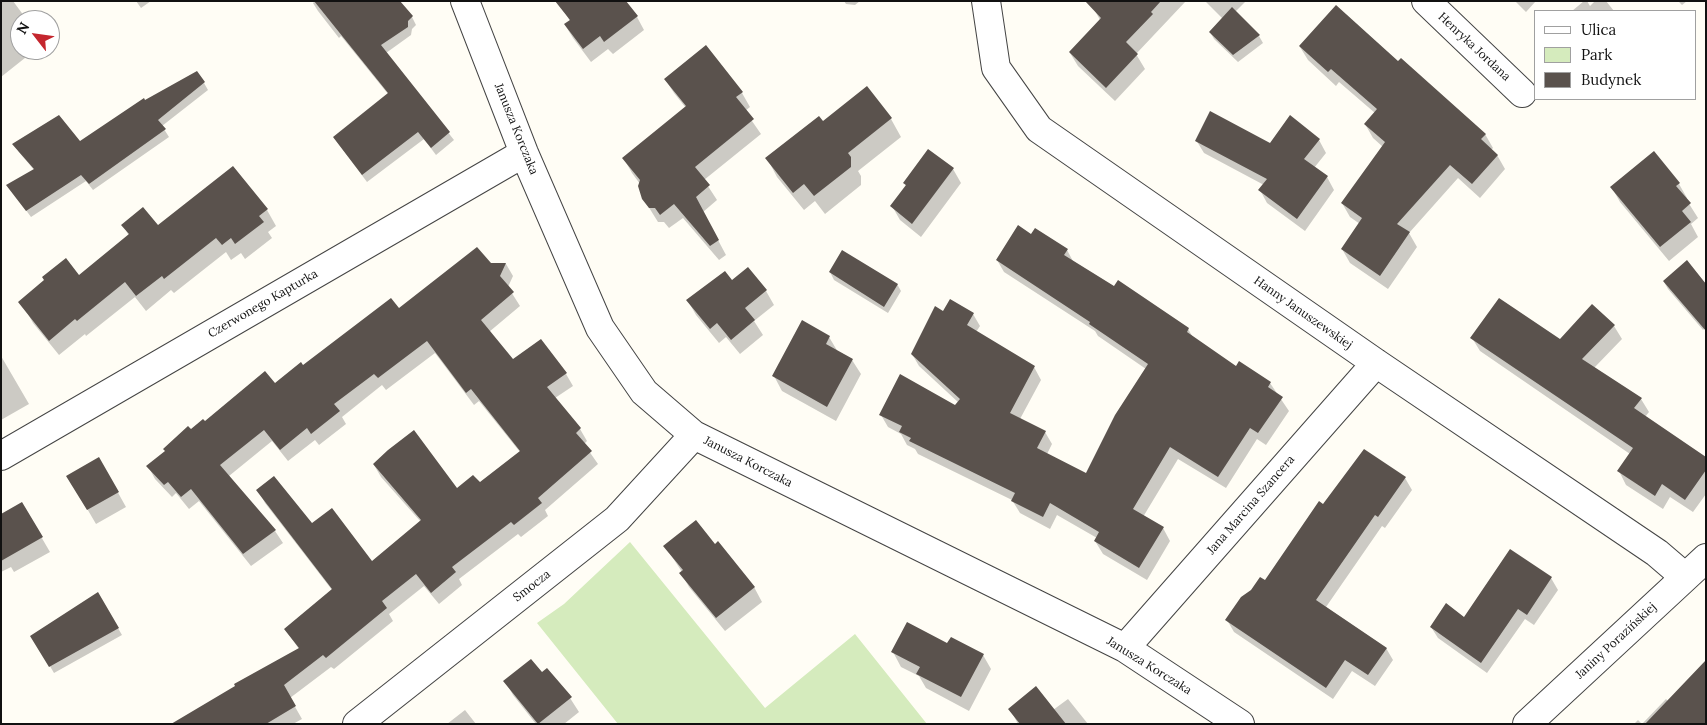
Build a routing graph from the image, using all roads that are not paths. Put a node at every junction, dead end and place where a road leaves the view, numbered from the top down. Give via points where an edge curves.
1 (465, 1) edge
2 (986, 1) edge
3 (1426, 1) edge
4 (1522, 93) dead end
5 (524, 153) junction
6 (1376, 363) junction
7 (694, 435) junction
8 (1, 456) edge
9 (1706, 558) edge
10 (1685, 576) junction
11 (1125, 648) junction
12 (356, 724) edge
13 (1240, 724) edge
14 (1527, 724) edge

1 - 5 street, Janusza Korczaka
2 - 6 street, Hanny Januszewskiej via 996,68 1039,129
3 - 4 street, Henryka Jordana
5 - 7 street, Janusza Korczaka via 600,328 644,392
5 - 8 street, Czerwonego Kapturka
6 - 10 street, Hanny Januszewskiej via 1657,553
6 - 11 street, Jana Marcina Szancera
7 - 11 street, Janusza Korczaka
7 - 12 street, Smocza via 616,519
9 - 10 street, Janiny Porazińskiej
10 - 14 street, Janiny Porazińskiej
11 - 13 street, Janusza Korczaka

